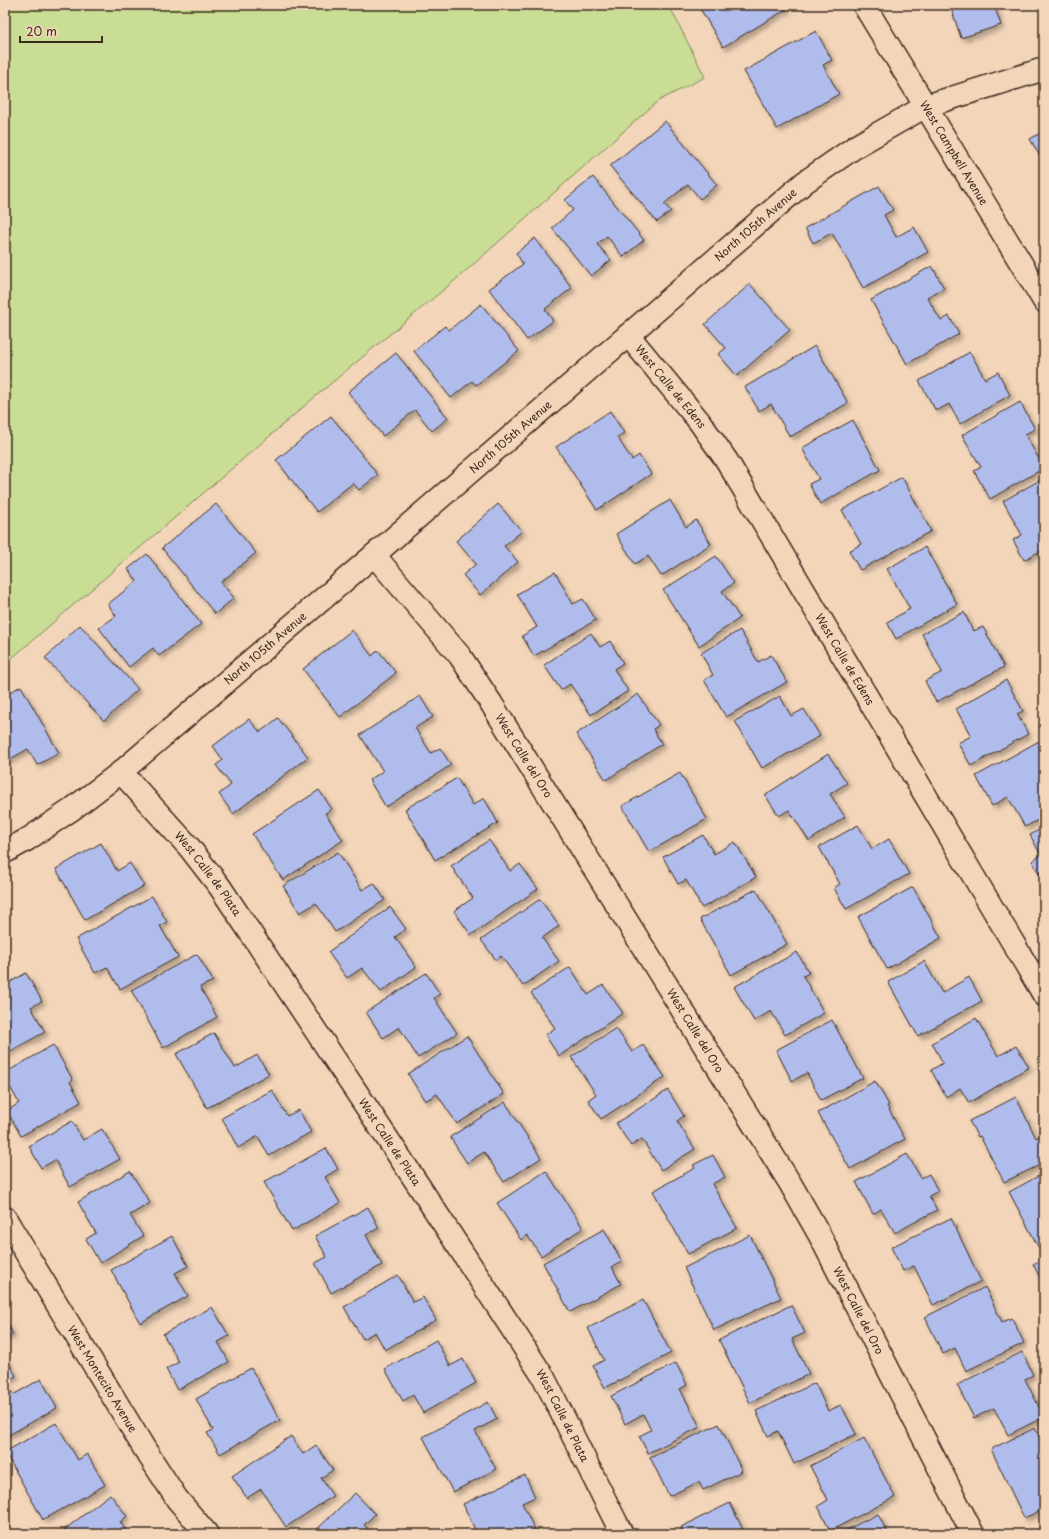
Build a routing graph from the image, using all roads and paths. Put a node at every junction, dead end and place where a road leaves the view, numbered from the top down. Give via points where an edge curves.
1 (864, 5) edge
2 (1044, 69) edge
3 (926, 106) junction
4 (1044, 301) edge
5 (628, 335) junction
6 (374, 555) junction
7 (122, 772) junction
8 (5, 852) edge
9 (1044, 995) edge
10 (5, 1218) edge
11 (207, 1534) edge
12 (622, 1534) edge
13 (973, 1534) edge

1 - 3 street, West Campbell Avenue
2 - 3 street, North 105th Avenue
3 - 4 street, West Campbell Avenue
3 - 5 street, North 105th Avenue via 858,145 805,182
5 - 6 street, North 105th Avenue
5 - 9 street, West Calle de Edens via 699,421 727,461
6 - 7 street, North 105th Avenue
6 - 13 street, West Calle del Oro via 460,656 763,1138 819,1234
7 - 8 street, North 105th Avenue via 71,810
7 - 12 street, West Calle de Plata via 189,847 220,887 432,1206 544,1378
10 - 11 street, West Montecito Avenue via 144,1448 177,1499

